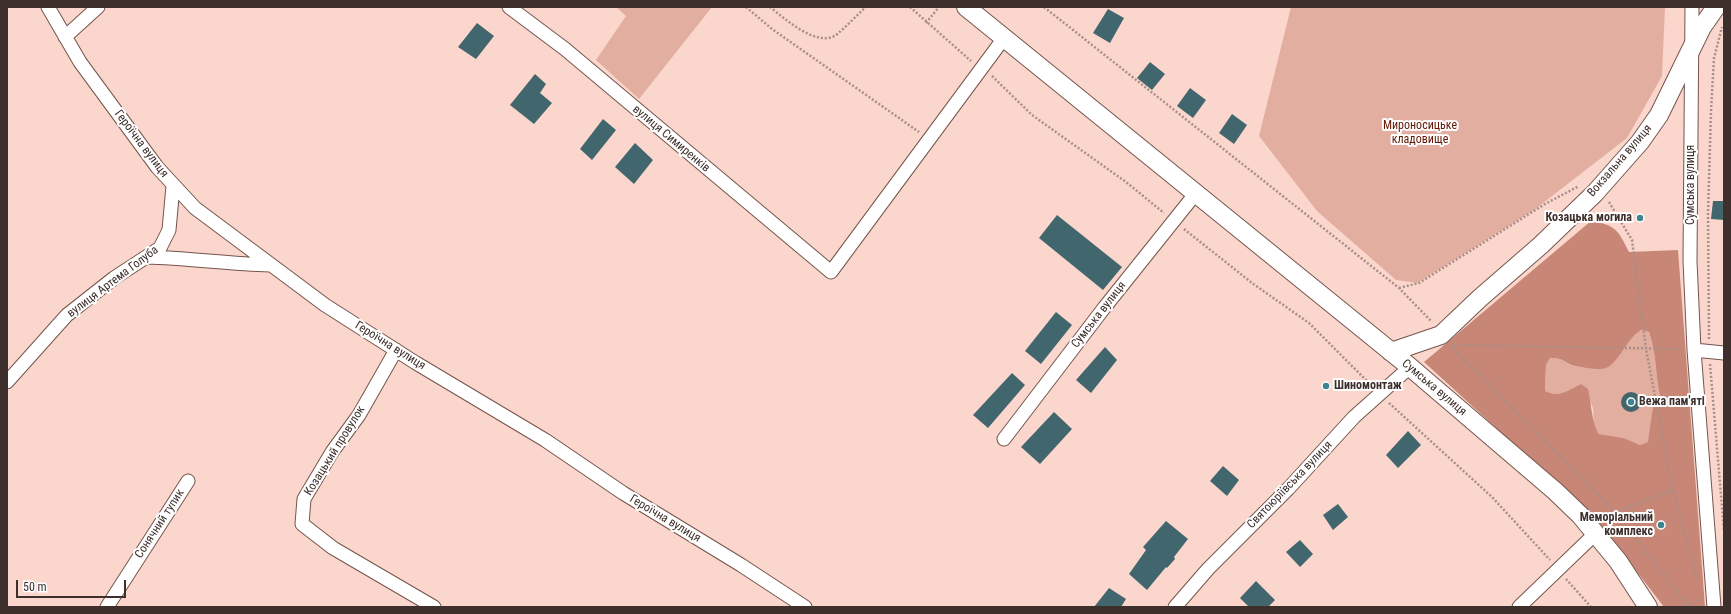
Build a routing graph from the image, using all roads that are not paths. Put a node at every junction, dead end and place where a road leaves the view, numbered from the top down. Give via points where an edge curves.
1 (48, 7) edge
2 (98, 7) edge
3 (509, 7) edge
4 (966, 7) edge
5 (1692, 7) edge
6 (1716, 7) edge
7 (65, 37) junction
8 (1004, 38) junction
9 (1692, 51) junction
10 (173, 186) junction
11 (1196, 193) junction
12 (147, 257) junction
13 (270, 265) junction
14 (396, 350) junction
15 (1694, 350) junction
16 (1391, 352) junction
17 (1724, 353) edge
18 (1410, 367) junction
19 (7, 382) edge
20 (1004, 439) dead end
21 (188, 481) dead end
22 (1596, 533) junction
23 (1708, 605) edge
24 (107, 607) edge
25 (434, 607) edge
26 (805, 607) edge
27 (1175, 607) edge
28 (1519, 607) edge
29 (1648, 607) edge

1 - 7 street, Героїчна вулиця
2 - 7 street
3 - 8 street, вулиця Симиренків via 565,48 831,272
4 - 8 main road, Сумська вулиця
5 - 9 street, Сумська вулиця
6 - 9 main road, Вокзальна вулиця via 1702,27
7 - 10 street, Героїчна вулиця via 80,62
8 - 11 main road, Сумська вулиця
9 - 15 street, Сумська вулиця via 1690,261
9 - 16 main road, Вокзальна вулиця via 1659,115 1640,142 1599,188 1541,245 1441,335
10 - 12 street, вулиця Артема Голуба via 170,230 160,248
10 - 13 street, Героїчна вулиця via 195,208
11 - 16 main road, Сумська вулиця
11 - 20 street, Сумська вулиця
12 - 13 street
12 - 19 street, вулиця Артема Голуба via 114,278 67,315
13 - 14 street, Героїчна вулиця via 325,305
14 - 25 street, Козацький провулок via 304,500 302,524 333,548
14 - 26 street, Героїчна вулиця via 545,440 623,493
15 - 17 street
15 - 23 street, Сумська вулиця
16 - 18 main road, Сумська вулиця
18 - 22 main road, Сумська вулиця via 1555,492
18 - 27 street, Святоюріївська вулиця via 1354,417 1288,489 1208,569
21 - 24 street, Сонячний тупик
22 - 28 street
22 - 29 main road, Сумська вулиця

